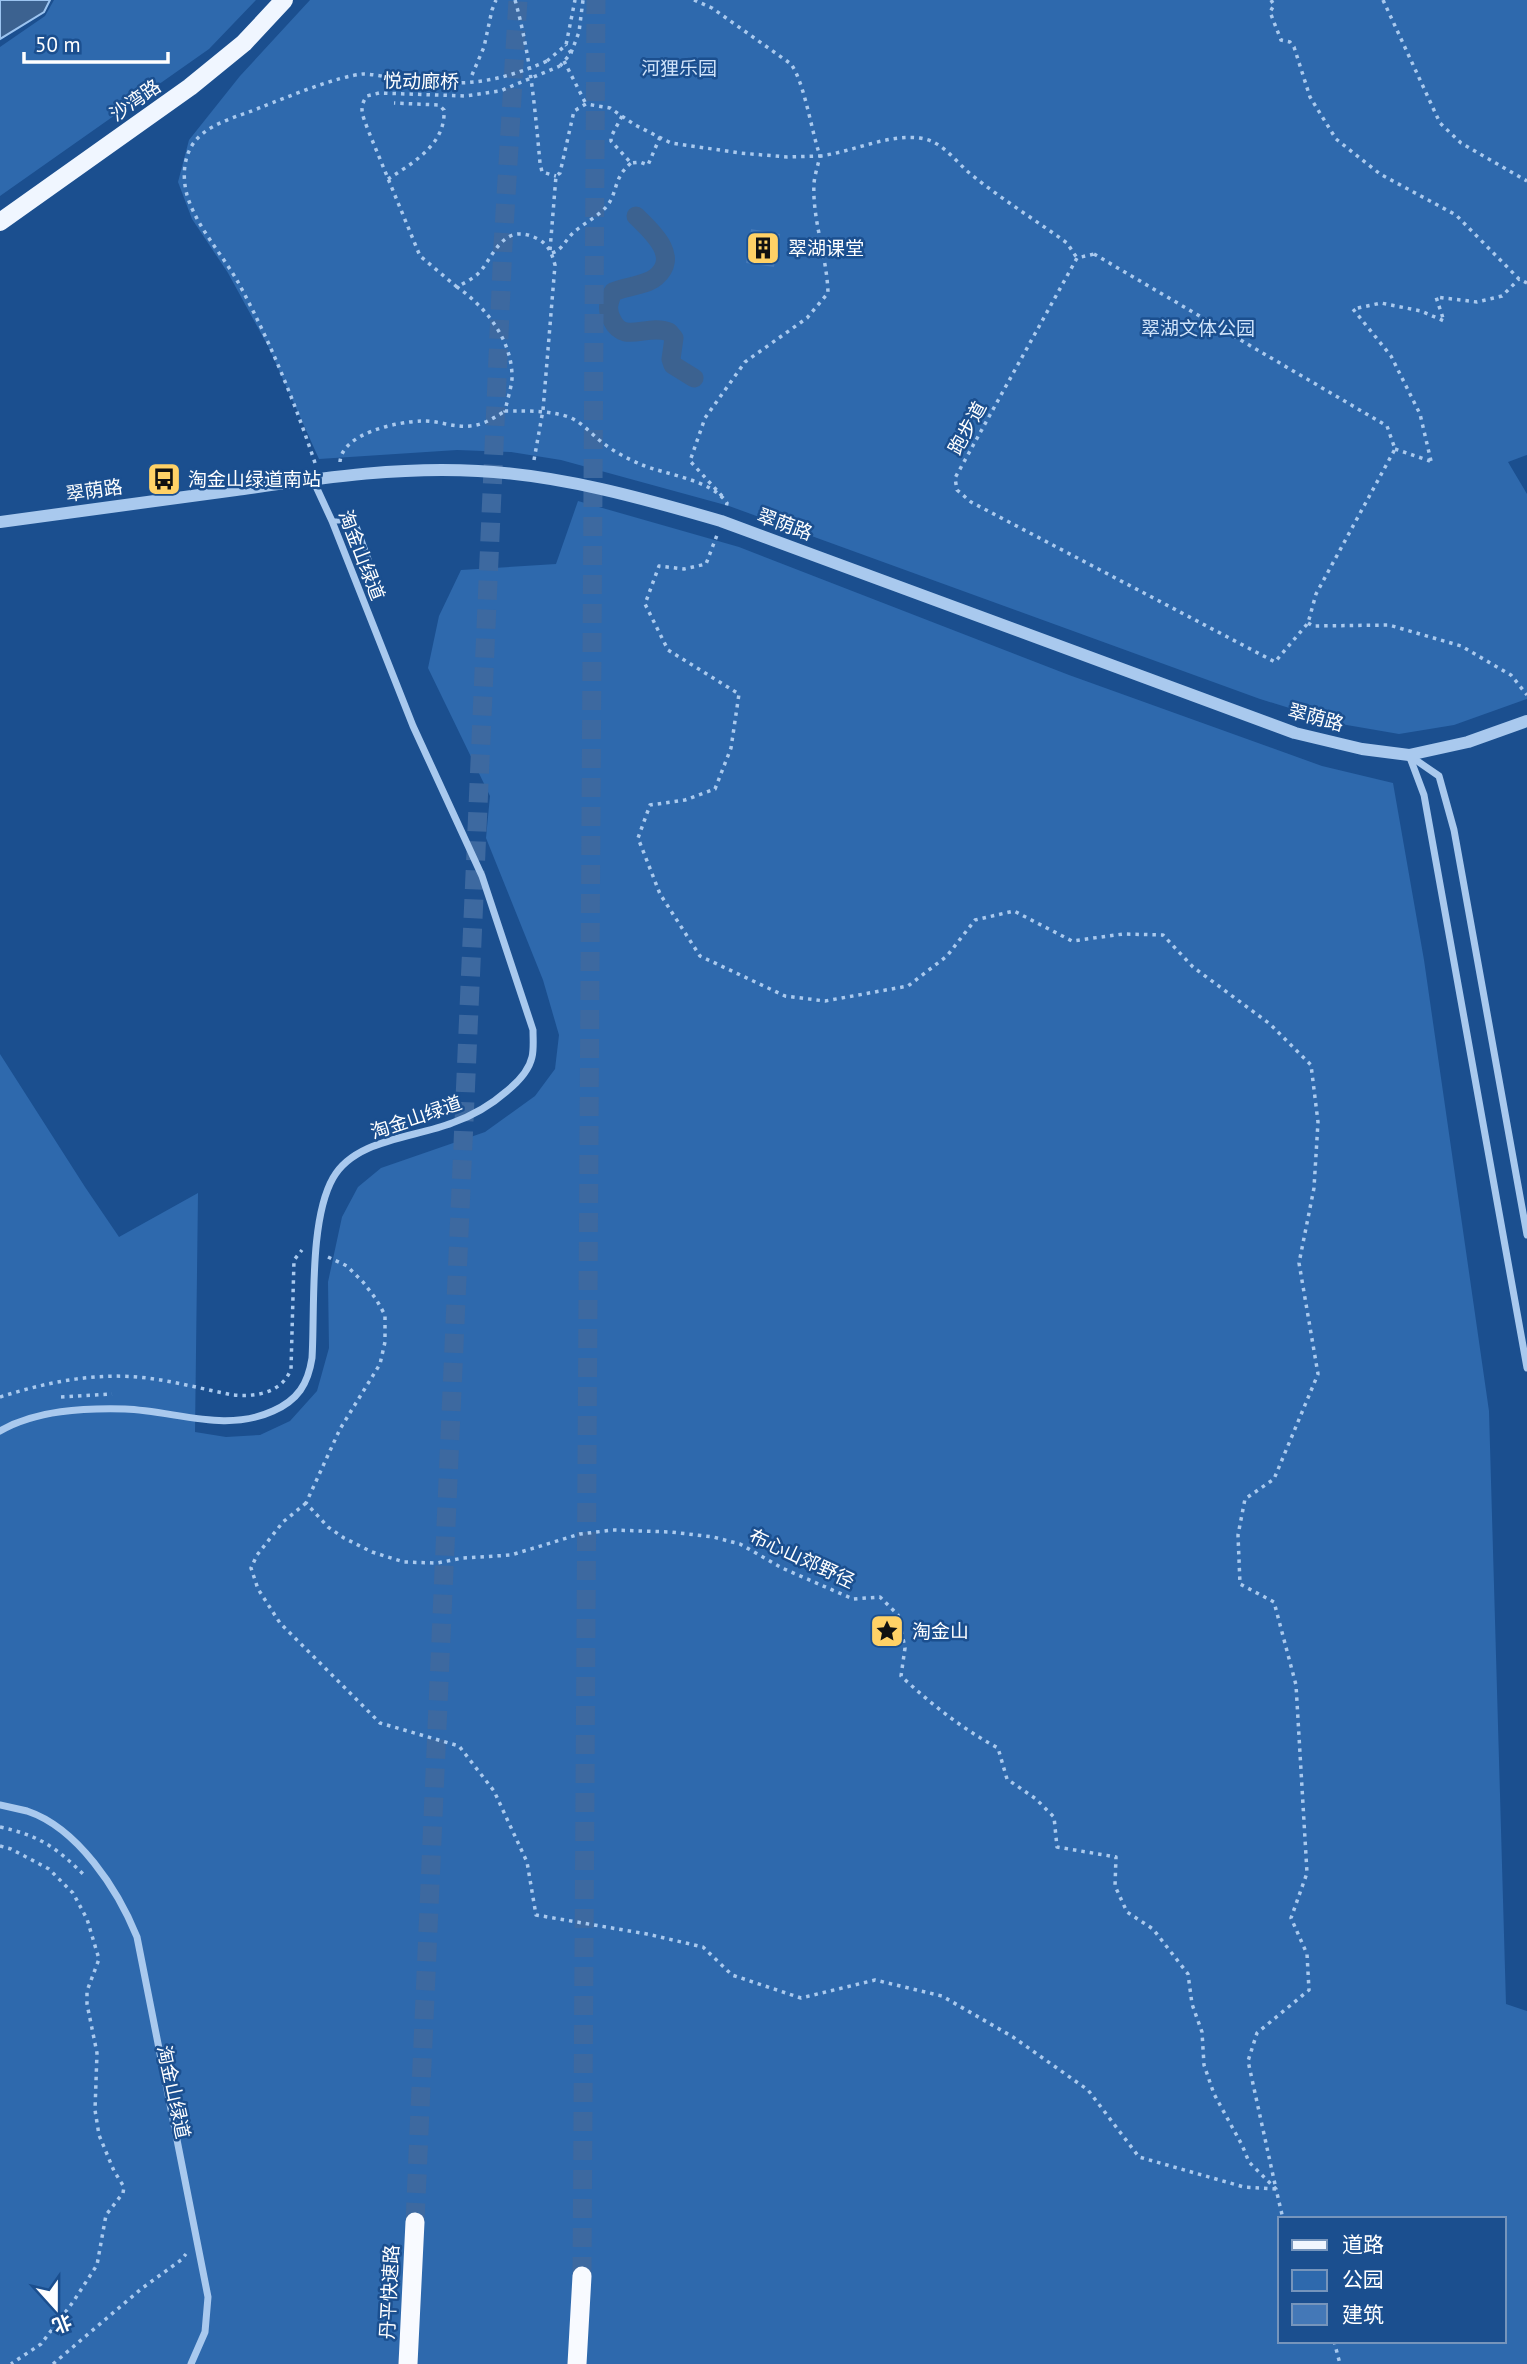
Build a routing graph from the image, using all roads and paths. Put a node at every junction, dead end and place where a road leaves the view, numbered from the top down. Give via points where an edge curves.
1 (284, 0) edge
2 (496, 0) edge
3 (515, 0) edge
4 (575, 0) edge
5 (583, 0) edge
6 (694, 0) edge
7 (1271, 0) edge
8 (1383, 0) edge
9 (566, 45) junction
10 (571, 53) junction
11 (564, 61) junction
12 (472, 75) dead end
13 (394, 103) dead end
14 (586, 104) junction
15 (622, 117) junction
16 (660, 137) junction
17 (820, 156) junction
18 (631, 163) junction
19 (556, 176) junction
20 (388, 179) junction
21 (1527, 181) edge
22 (0, 222) edge
23 (551, 252) junction
24 (1077, 258) junction
25 (1519, 279) junction
26 (1527, 282) edge
27 (457, 287) junction
28 (543, 410) junction
29 (505, 411) junction
30 (1395, 449) junction
31 (534, 460) dead end
32 (340, 462) dead end
33 (316, 465) dead end
34 (313, 480) junction
35 (722, 496) junction
36 (726, 510) dead end
37 (332, 521) junction
38 (0, 522) edge
39 (717, 533) dead end
40 (369, 559) dead end
41 (1308, 623) junction
42 (1527, 695) edge
43 (1527, 722) edge
44 (1409, 755) junction
45 (1527, 1235) edge
46 (305, 1253) dead end
47 (326, 1256) dead end
48 (1527, 1368) edge
49 (117, 1394) dead end
50 (0, 1397) edge
51 (56, 1398) dead end
52 (0, 1431) edge
53 (306, 1503) junction
54 (0, 1805) edge
55 (0, 1827) edge
56 (0, 1846) edge
57 (90, 1881) dead end
58 (1276, 2189) junction
59 (1283, 2217) edge
60 (415, 2222) tunnel mouth
61 (190, 2243) dead end
62 (582, 2276) tunnel mouth
63 (1335, 2343) edge
64 (11, 2364) edge
65 (53, 2364) edge
66 (191, 2364) edge
67 (408, 2364) edge
68 (577, 2364) edge
69 (1340, 2364) edge

1 - 22 main road, 沙湾路 via 244,43 190,87
2 - 12 path
3 - 19 path via 534,91 542,172
4 - 9 path
5 - 10 path
6 - 17 path via 791,64 799,75
7 - 25 path via 1270,12 1282,40 1294,47 1310,97 1336,139 1380,174 1456,215
8 - 21 path via 1440,123 1461,142
9 - 10 path
9 - 33 path, bridge via 547,61 477,83 349,76 208,129 190,149 185,165 187,196 271,345
10 - 11 path
11 - 14 path
11 - 20 path, 悦动廊桥, bridge via 500,91 465,96 367,96 361,103 362,114
13 - 20 path, 悦动廊桥 via 439,105 445,123 418,160
14 - 15 path via 610,108
14 - 19 path via 574,111
15 - 16 path
15 - 18 path via 611,141
16 - 17 path via 671,143 740,153
16 - 18 path via 649,165
17 - 24 path via 921,138 949,152 1068,243
17 - 35 path via 814,183 828,293 807,318 745,362 705,418 690,461
18 - 23 path via 615,183 608,204 558,251
19 - 23 path
20 - 27 path, 悦动廊桥, bridge via 420,256
23 - 27 path via 539,240 511,236 497,245 476,276
23 - 28 path via 555,265
24 - 30 path via 1094,254 1388,426
24 - 41 path, 跑步道 via 955,478 957,490 971,502 1275,662
25 - 26 path
25 - 30 path via 1502,296 1477,302 1436,297 1444,321 1381,303 1353,309 1391,356 1420,414 1431,461
27 - 29 path via 488,315 505,346 512,380
28 - 29 path
28 - 31 path
28 - 35 path via 571,418 639,464 678,474
29 - 32 path via 470,426 423,420 377,429 345,447
30 - 41 path, 跑步道 via 1316,594
34 - 37 street, 淘金山绿道
34 - 38 street, 翠荫路
34 - 44 street, 翠荫路 via 478,471 541,477 670,506 1295,733
35 - 36 path
37 - 40 lane via 345,520 357,526
37 - 52 street, 淘金山绿道 via 413,726 482,876 533,1030 532,1057 516,1084 476,1113 372,1148 348,1160 333,1178 318,1232 311,1367 294,1399 244,1421 93,1409 51,1414
39 - 58 path via 706,564 684,569 660,566 645,604 668,650 738,694 731,748 715,789 685,800 650,805 638,838 660,894 700,956 785,996 825,1001 908,985 947,956 975,920 1014,911 1072,941 1123,934 1163,935 1193,967 1270,1024 1311,1065 1318,1122 1314,1188 1300,1263 1318,1374 1273,1479 1245,1499 1238,1535 1240,1584 1274,1602 1296,1685 1307,1873 1291,1918 1307,1954 1310,1990 1258,2033 1248,2062
41 - 42 path via 1389,625 1461,646 1511,675
43 - 44 street, 翠荫路
44 - 45 street via 1439,776 1454,830
44 - 48 street via 1424,795
46 - 50 path via 306,1246 294,1260 291,1369 283,1382 263,1394 241,1396 137,1377 106,1377 66,1380
47 - 53 path via 347,1266 376,1299 385,1315 385,1342 380,1364 340,1429
49 - 51 path
53 - 58 path, 布心山郊野径 via 344,1538 404,1562 511,1555 580,1534 613,1530 671,1532 740,1544 853,1599 880,1597 898,1615 905,1648 901,1676 935,1707 998,1748 1007,1779 1054,1817 1057,1847 1116,1857 1115,1886 1127,1912 1153,1929 1188,1974 1202,2032 1204,2065 1214,2094 1250,2162
53 - 58 path via 283,1522 257,1555 251,1567 258,1589 280,1623 380,1723 459,1746 494,1791 527,1862 536,1914 703,1947 732,1975 801,1998 875,1980 942,1996 1013,2037 1088,2090 1139,2157 1244,2187
54 - 66 street, 淘金山绿道 via 29,1812 61,1830 110,1885 137,1937 208,2297 205,2332
55 - 57 path via 29,1833 61,1852
56 - 64 path via 49,1869 73,1893 87,1919 99,1959 87,1991 97,2053 95,2109 99,2136 124,2187 106,2215 97,2264 73,2302 41,2344
58 - 59 path
60 - 67 highway, 丹平快速路
61 - 65 path via 181,2260
62 - 68 highway
63 - 69 path

